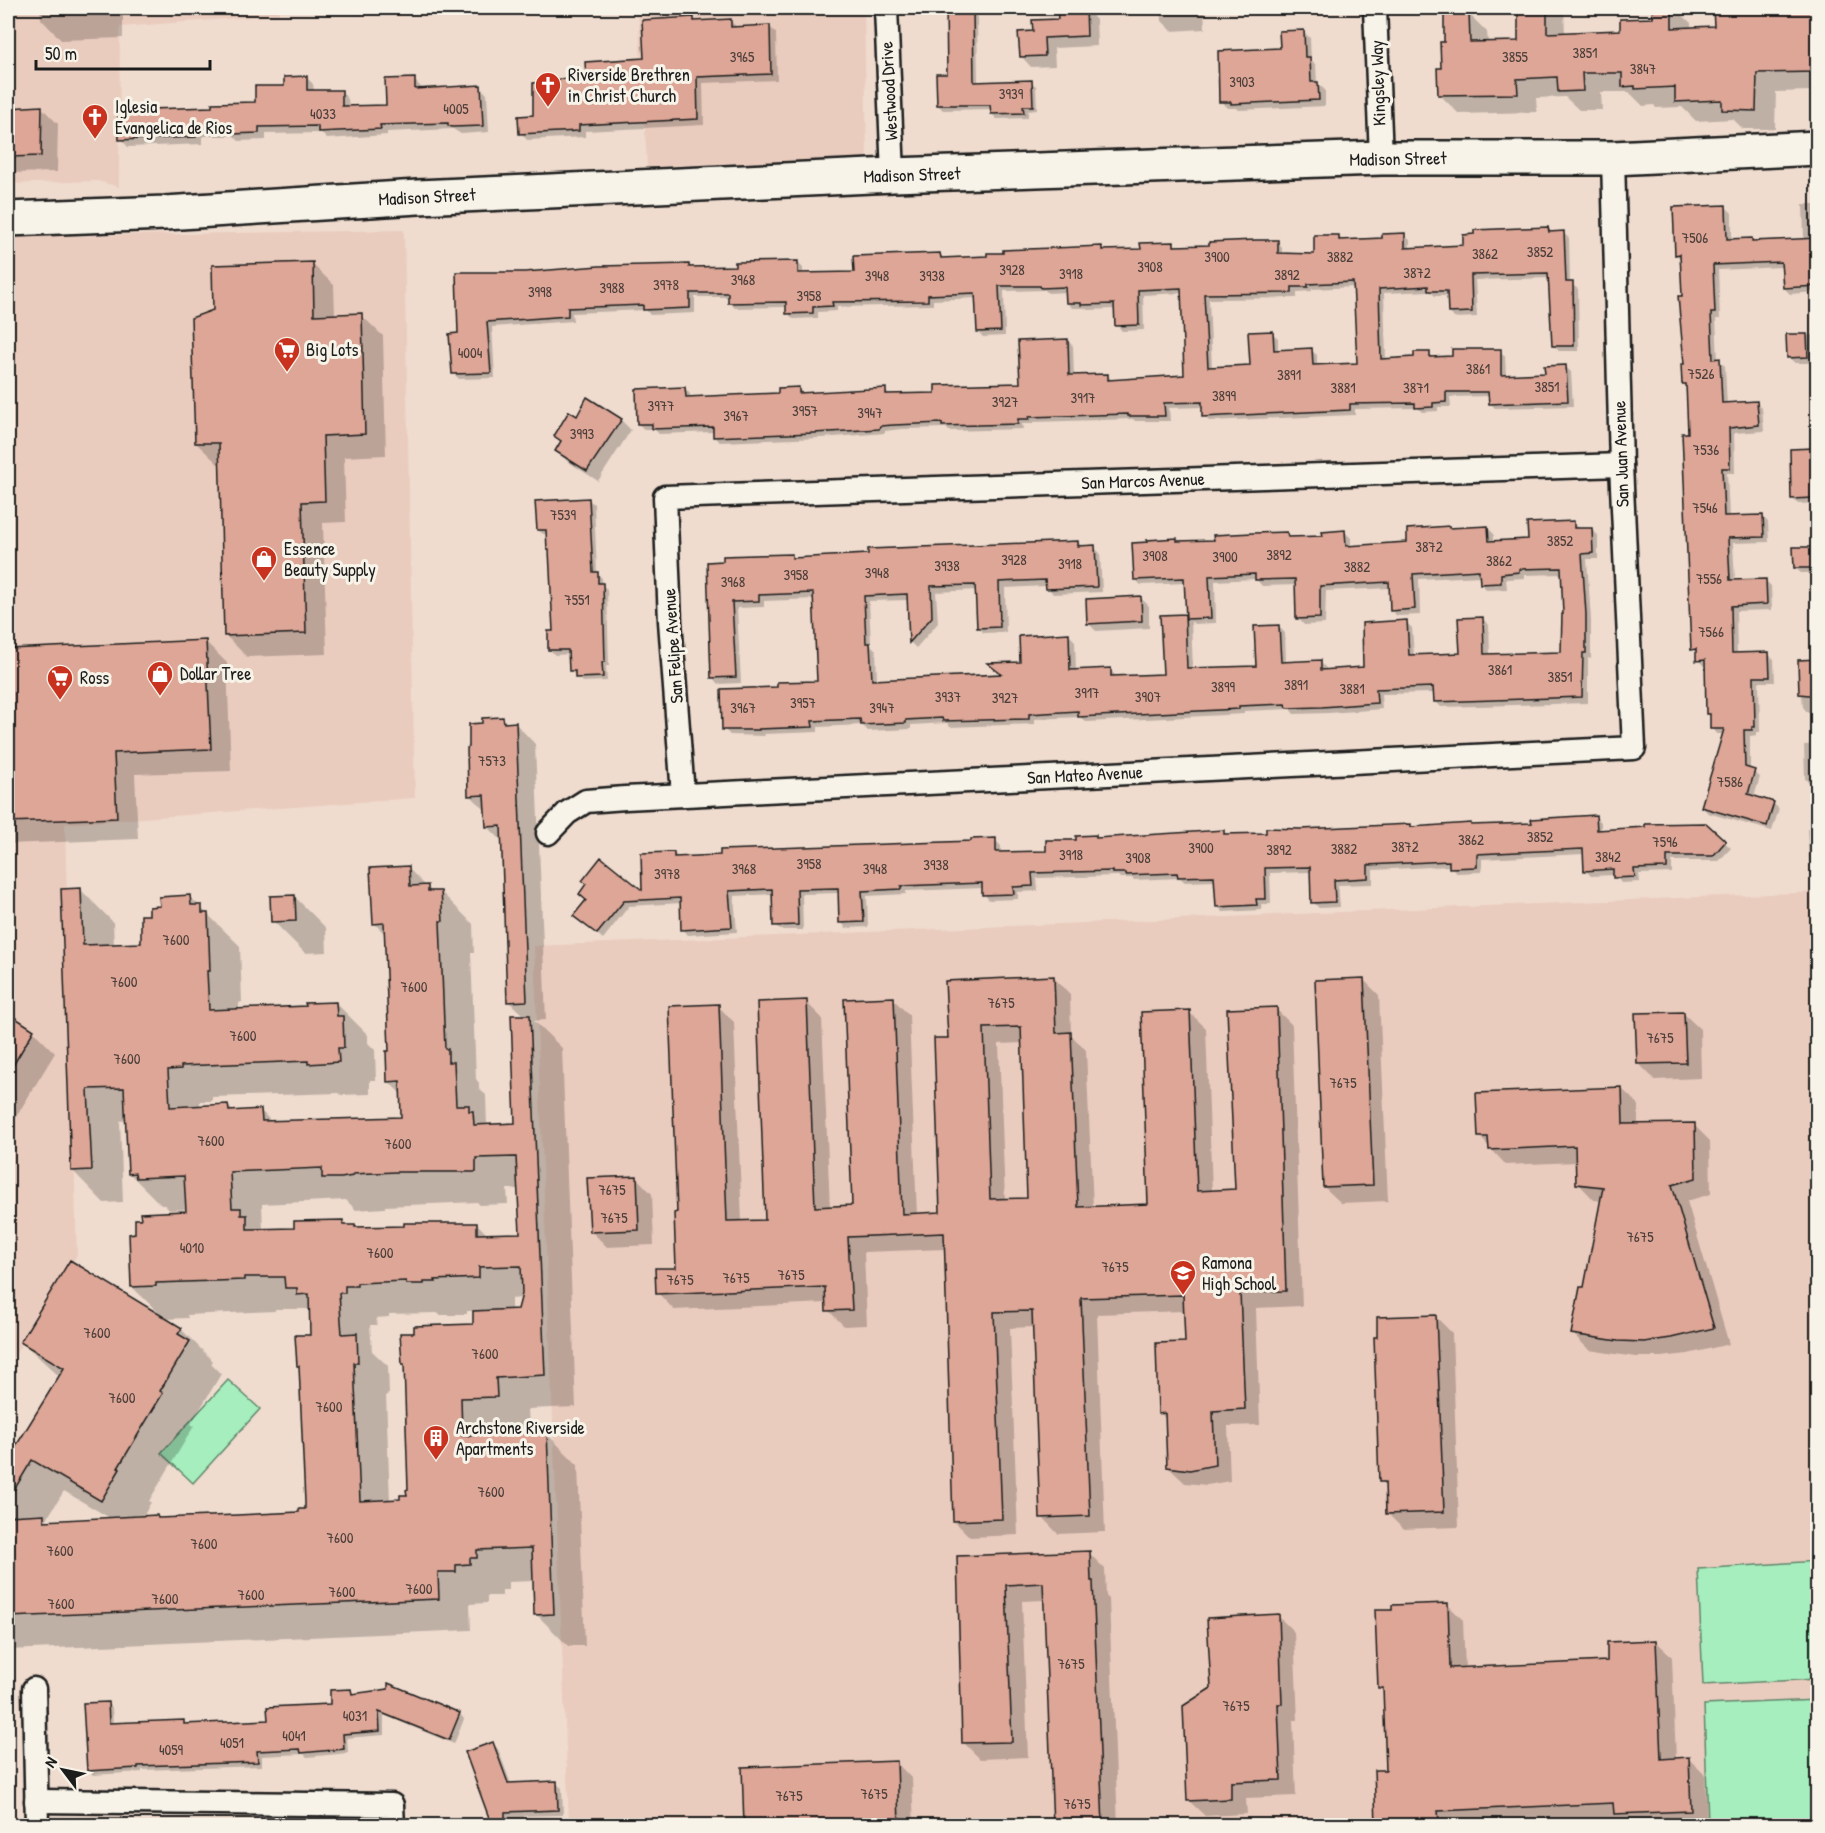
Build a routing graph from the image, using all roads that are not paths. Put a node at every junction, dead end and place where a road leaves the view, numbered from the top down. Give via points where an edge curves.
1 (885, 8) edge
2 (1375, 8) edge
3 (1818, 148) edge
4 (1381, 158) junction
5 (1613, 158) junction
6 (893, 176) junction
7 (8, 219) edge
8 (1621, 465) junction
9 (665, 497) joint
10 (1634, 748) joint
11 (683, 795) junction
12 (548, 833) dead end
13 (34, 1689) dead end
14 (36, 1800) junction
15 (392, 1815) edge
16 (37, 1826) edge

1 - 6 street, Westwood Drive
2 - 4 street, Kingsley Way
3 - 5 main road, Madison Street
4 - 5 main road, Madison Street
4 - 6 main road, Madison Street
5 - 8 street, San Juan Avenue
6 - 7 main road, Madison Street
8 - 9 street, San Marcos Avenue
8 - 10 street, San Juan Avenue
9 - 11 street, San Felipe Avenue
10 - 11 street, San Mateo Avenue
11 - 12 street, San Mateo Avenue via 586,801 567,813
13 - 14 street
14 - 15 street
14 - 16 street

